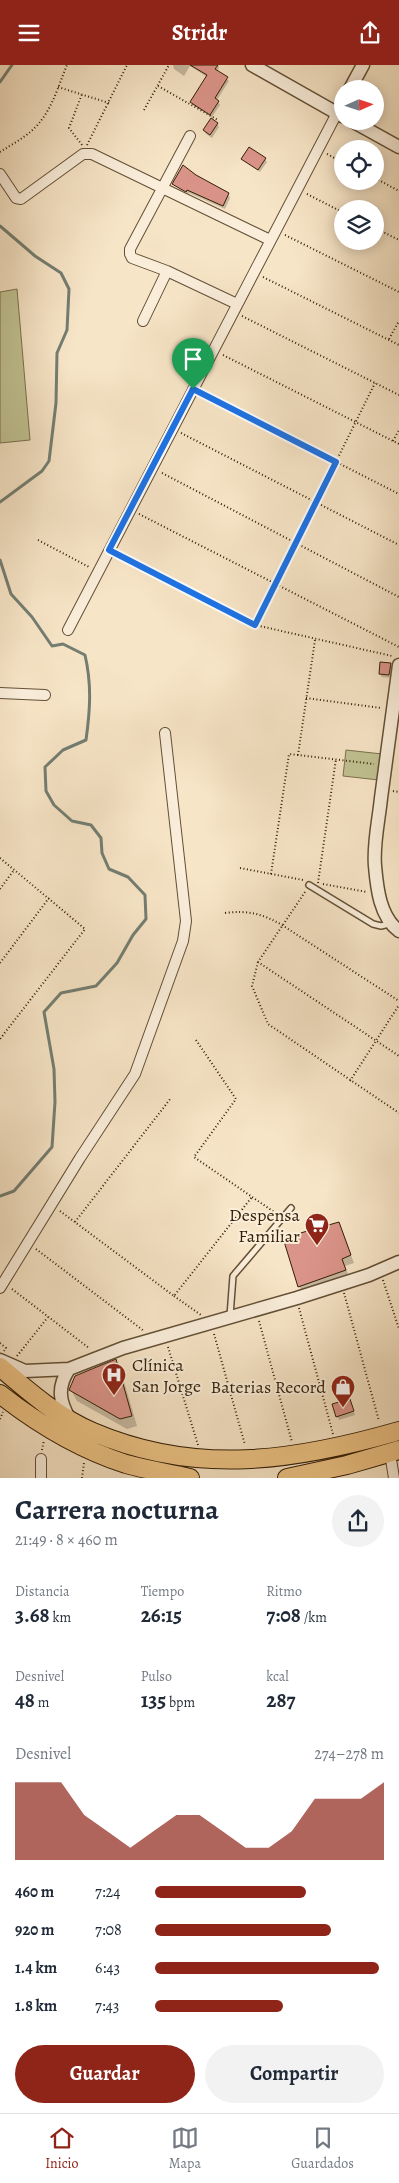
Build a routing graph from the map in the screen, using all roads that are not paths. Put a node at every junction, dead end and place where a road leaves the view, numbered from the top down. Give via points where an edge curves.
1 (252, 65) edge
2 (363, 65) edge
3 (355, 80) edge
4 (334, 106) edge
5 (334, 122) edge
6 (368, 130) edge
7 (190, 136) dead end
8 (399, 147) edge
9 (0, 174) edge
10 (163, 188) junction
11 (270, 240) junction
12 (167, 271) junction
13 (236, 308) junction
14 (143, 321) dead end
15 (68, 630) dead end
16 (399, 665) edge
17 (0, 693) edge
18 (45, 695) dead end
19 (165, 733) dead end
20 (309, 885) road end
21 (396, 927) edge
22 (291, 1208) dead end
23 (399, 1262) edge
24 (2, 1285) edge
25 (230, 1317) junction
26 (4, 1360) edge
27 (69, 1369) junction
28 (0, 1394) edge
29 (70, 1419) junction
30 (391, 1433) edge
31 (394, 1451) edge
32 (40, 1459) road end
33 (41, 1478) edge
34 (190, 1478) edge
35 (287, 1478) edge
36 (394, 1478) edge

1 - 4 street
2 - 3 street
5 - 11 street
6 - 8 street
7 - 10 street
9 - 10 street via 16,198 21,199 83,154 92,154
10 - 11 street
10 - 12 street via 130,254 132,258
11 - 13 street
12 - 13 street
12 - 14 street
13 - 15 street
16 - 21 street via 375,864 378,889
17 - 18 street
19 - 24 street via 186,930 135,1074
20 - 21 lane via 373,924
22 - 25 lane via 234,1276
23 - 25 street via 341,1284
25 - 27 street via 159,1337
26 - 27 street via 32,1372
26 - 29 highway via 22,1386
27 - 29 street via 60,1397
28 - 34 highway via 30,1418 85,1448 127,1464
29 - 30 highway via 92,1432 129,1446 202,1459 273,1459 343,1447
31 - 35 highway
31 - 36 street
32 - 33 street

